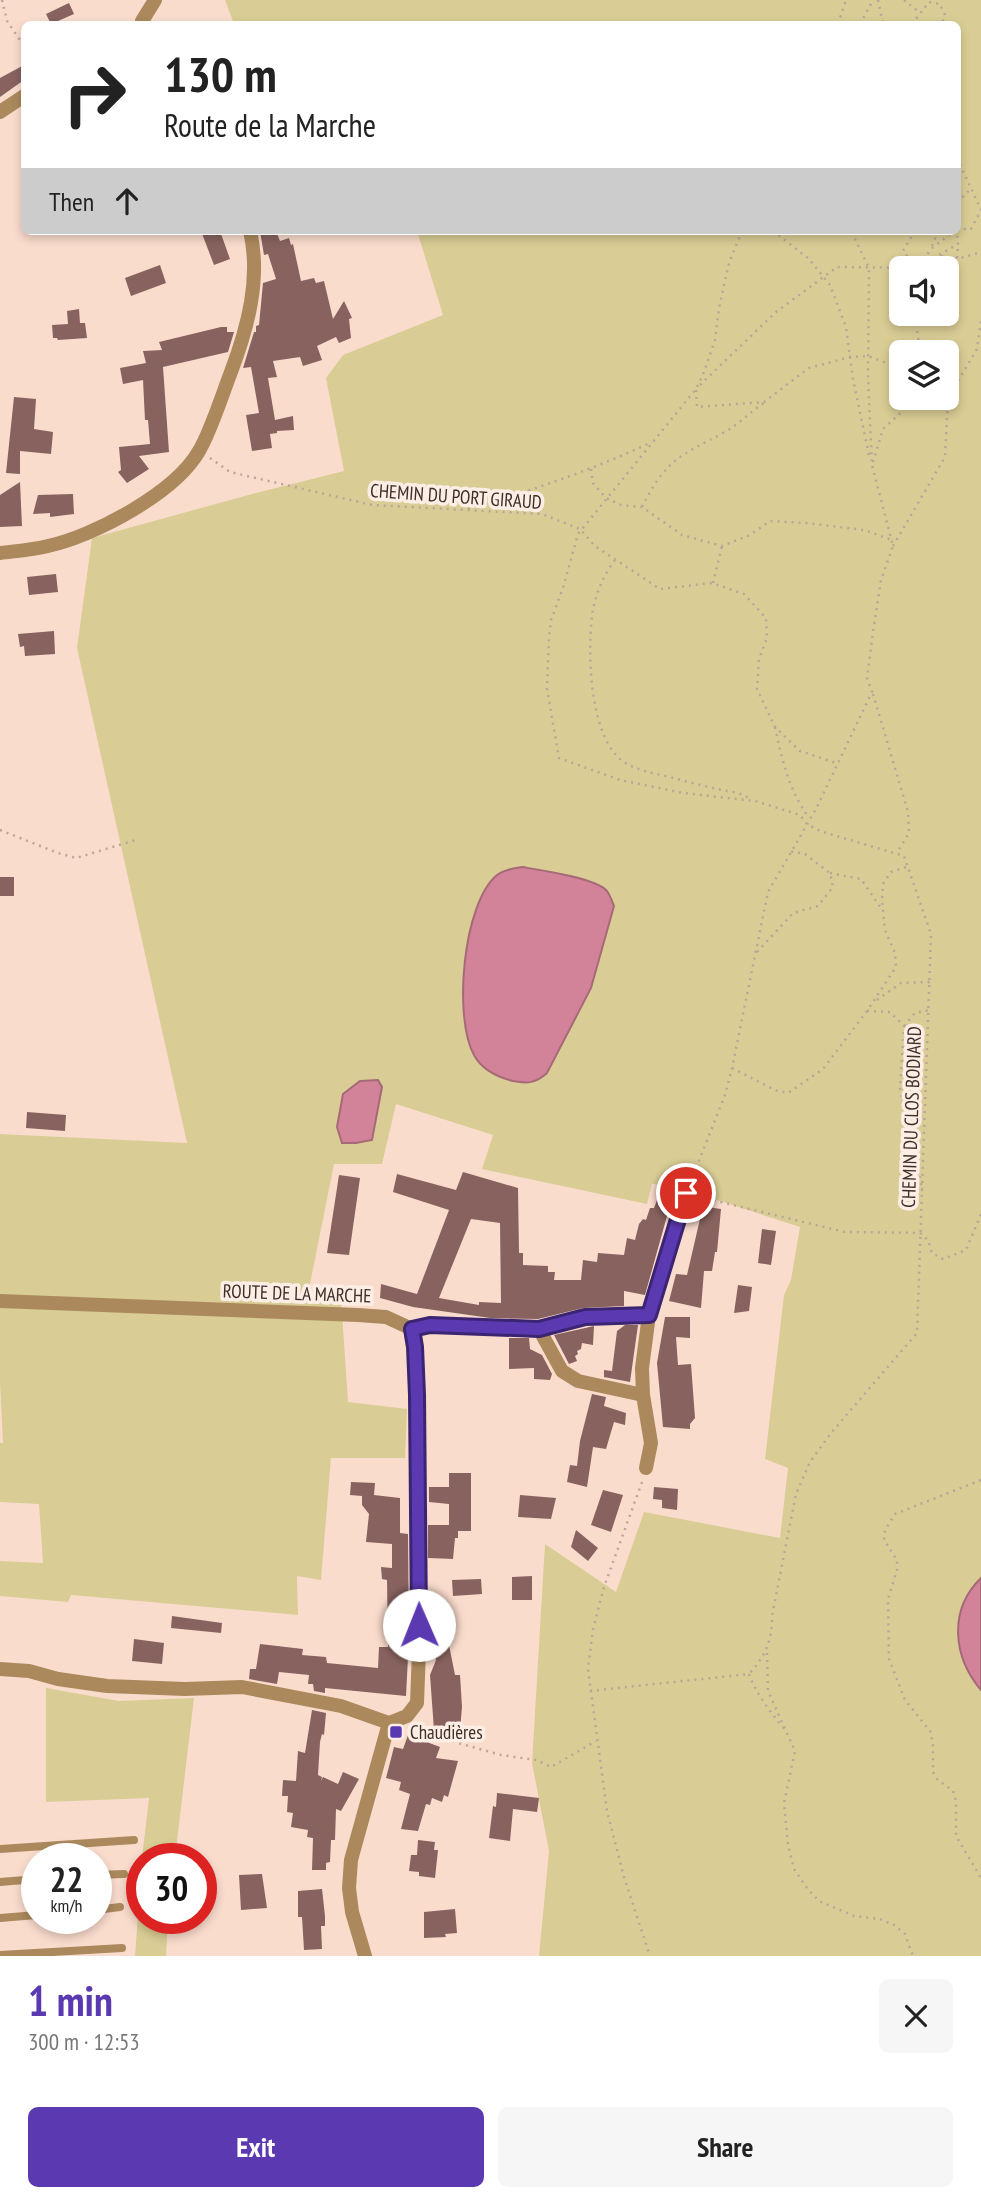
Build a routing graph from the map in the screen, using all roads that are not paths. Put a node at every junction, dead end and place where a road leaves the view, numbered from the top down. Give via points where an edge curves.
1 (153, 1) edge
2 (143, 21) edge
3 (21, 98) edge
4 (0, 111) edge
5 (251, 235) edge
6 (0, 553) edge
7 (686, 1193) road end
8 (0, 1301) edge
9 (649, 1315) junction
10 (412, 1329) junction
11 (539, 1329) junction
12 (643, 1395) junction
13 (646, 1468) road end
14 (0, 1669) edge
15 (389, 1723) junction
16 (134, 1840) dead end
17 (0, 1849) edge
18 (112, 1874) edge
19 (124, 1874) dead end
20 (21, 1880) edge
21 (0, 1882) edge
22 (120, 1908) dead end
23 (112, 1909) edge
24 (21, 1916) edge
25 (0, 1917) edge
26 (122, 1948) dead end
27 (0, 1955) edge
28 (365, 1956) edge

1 - 2 street
3 - 4 street
5 - 6 street via 256,260 247,327 199,452 175,481 142,506 48,546
7 - 9 street
8 - 10 street, ROUTE DE LA MARCHE via 358,1315 386,1317
9 - 11 street, ROUTE DE LA MARCHE via 585,1317
9 - 12 street
10 - 11 street, ROUTE DE LA MARCHE via 430,1325
10 - 15 street via 417,1395 418,1703 407,1716
11 - 12 street via 562,1371 578,1381
12 - 13 street via 651,1443
14 - 15 street via 107,1686 242,1687 341,1706
15 - 28 street via 351,1860 352,1912
16 - 17 lane
18 - 19 lane
20 - 21 lane
22 - 23 lane
24 - 25 lane
26 - 27 lane

